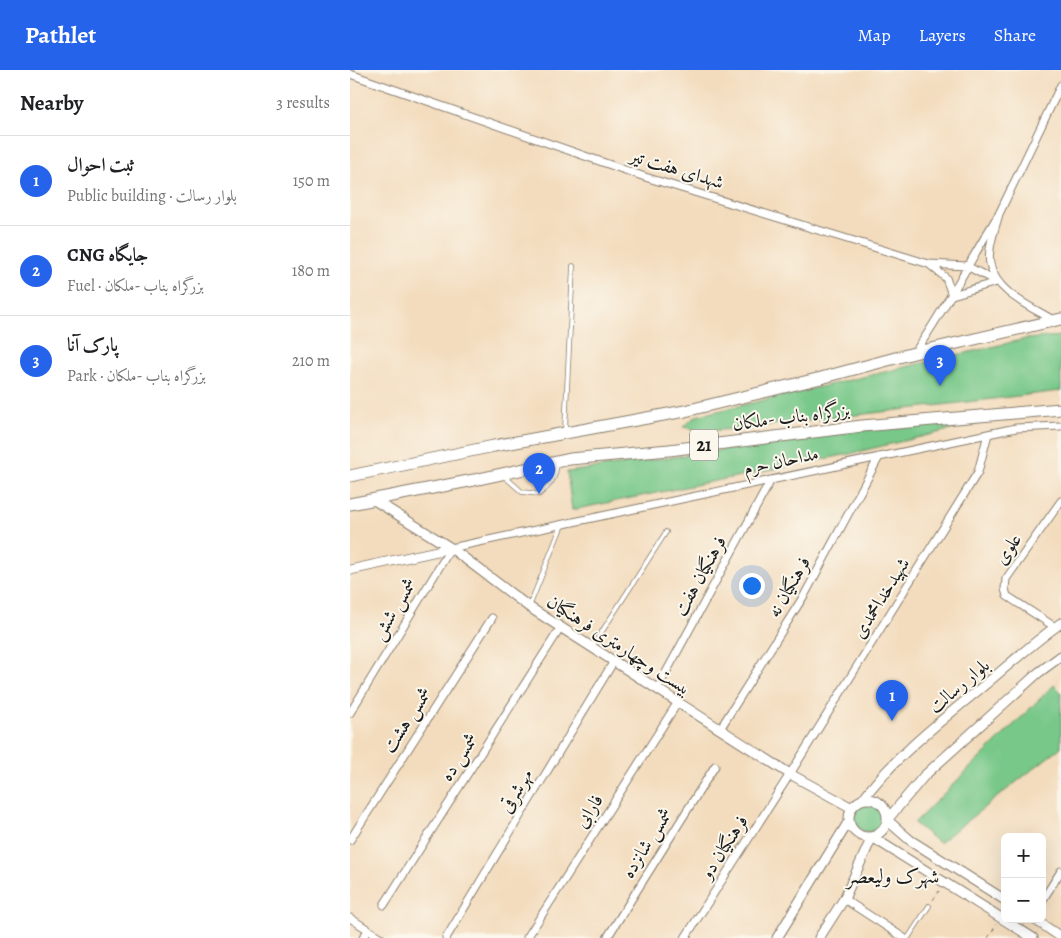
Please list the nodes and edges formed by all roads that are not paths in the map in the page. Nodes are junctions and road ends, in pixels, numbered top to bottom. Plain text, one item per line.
1 (350, 74) edge
2 (1061, 84) edge
3 (999, 214) junction
4 (929, 264) junction
5 (573, 266) dead end
6 (967, 266) junction
7 (996, 282) junction
8 (952, 295) junction
9 (1057, 319) edge
10 (914, 353) junction
11 (1061, 409) edge
12 (1061, 426) edge
13 (565, 432) junction
14 (988, 434) junction
15 (879, 457) junction
16 (557, 462) junction
17 (502, 474) junction
18 (350, 476) edge
19 (771, 480) junction
20 (374, 500) junction
21 (1061, 501) edge
22 (350, 504) edge
23 (562, 523) junction
24 (666, 532) dead end
25 (451, 548) junction
26 (351, 572) edge
27 (529, 607) junction
28 (492, 618) dead end
29 (1058, 625) edge
30 (561, 627) junction
31 (592, 647) junction
32 (1061, 656) edge
33 (614, 661) junction
34 (657, 689) junction
35 (678, 702) junction
36 (350, 713) edge
37 (720, 729) junction
38 (716, 766) dead end
39 (790, 774) junction
40 (862, 800) junction
41 (852, 808) junction
42 (887, 820) junction
43 (849, 821) junction
44 (872, 837) junction
45 (350, 840) edge
46 (1061, 871) edge
47 (1046, 895) edge
48 (1001, 897) edge
49 (844, 899) junction
50 (384, 905) dead end
51 (929, 906) road end
52 (350, 918) edge
53 (1040, 923) edge
54 (368, 930) junction
55 (1061, 936) edge
56 (363, 938) edge
57 (381, 938) edge
58 (446, 938) edge
59 (527, 938) edge
60 (607, 938) edge
61 (685, 938) edge
62 (777, 938) edge
63 (819, 938) edge
64 (904, 938) edge
65 (908, 938) edge
66 (1033, 938) edge

1 - 4 street, شهدای هفت تیر
2 - 3 street
3 - 6 street
3 - 7 street
4 - 6 street, شهدای هفت تیر
4 - 8 street
5 - 13 lane
6 - 7 street, شهدای هفت تیر
6 - 8 street
7 - 8 street
7 - 9 street, شهدای هفت تیر
8 - 10 street
9 - 10 highway, بزرگراه بناب -ملکان / 21
10 - 13 highway, بزرگراه بناب -ملکان / 21
11 - 16 highway, بزرگراه بناب -ملکان / 21
12 - 14 street, مداحان حرم
13 - 18 highway, بزرگراه بناب -ملکان / 21
14 - 15 street, مداحان حرم
14 - 39 street, شهیدخدامحمدی
15 - 19 street, مداحان حرم
15 - 37 street, فرهنگیان نه
16 - 17 highway, بزرگراه بناب -ملکان / 21
16 - 17 lane
17 - 20 highway, بزرگراه بناب -ملکان / 21
19 - 23 street, مداحان حرم
19 - 34 street, فرهنگیان هفت
20 - 22 highway, بزرگراه بناب -ملکان / 21
20 - 25 street, بیست وچهارمتری فرهنگیان
21 - 29 street, علوی
23 - 25 street, مداحان حرم
23 - 27 lane
24 - 31 lane
25 - 26 street
25 - 27 street, بیست وچهارمتری فرهنگیان
25 - 36 street, شمس شش
27 - 30 street, بیست وچهارمتری فرهنگیان
28 - 45 street, شمس هشت
29 - 40 street, بلوار رسالت
30 - 31 street, بیست وچهارمتری فرهنگیان
30 - 50 street, شمس ده
31 - 33 street, بیست وچهارمتری فرهنگیان
32 - 42 street
33 - 34 street, بیست وچهارمتری فرهنگیان
33 - 58 street, مهرشرقی
34 - 35 street, بیست وچهارمتری فرهنگیان
35 - 37 street, بیست وچهارمتری فرهنگیان
35 - 59 street, فارابی
37 - 39 street, بیست وچهارمتری فرهنگیان
38 - 60 street, شمس شانزده
39 - 41 street, بیست وچهارمتری فرهنگیان
39 - 61 street, فرهنگیان دو
40 - 41 street
40 - 42 street
41 - 43 street
42 - 44 street
42 - 48 street
43 - 44 street
43 - 62 street
44 - 49 street
44 - 66 street
46 - 47 street
49 - 63 street
49 - 64 street
51 - 65 lane
52 - 54 street
53 - 55 street
54 - 56 street
54 - 57 street

